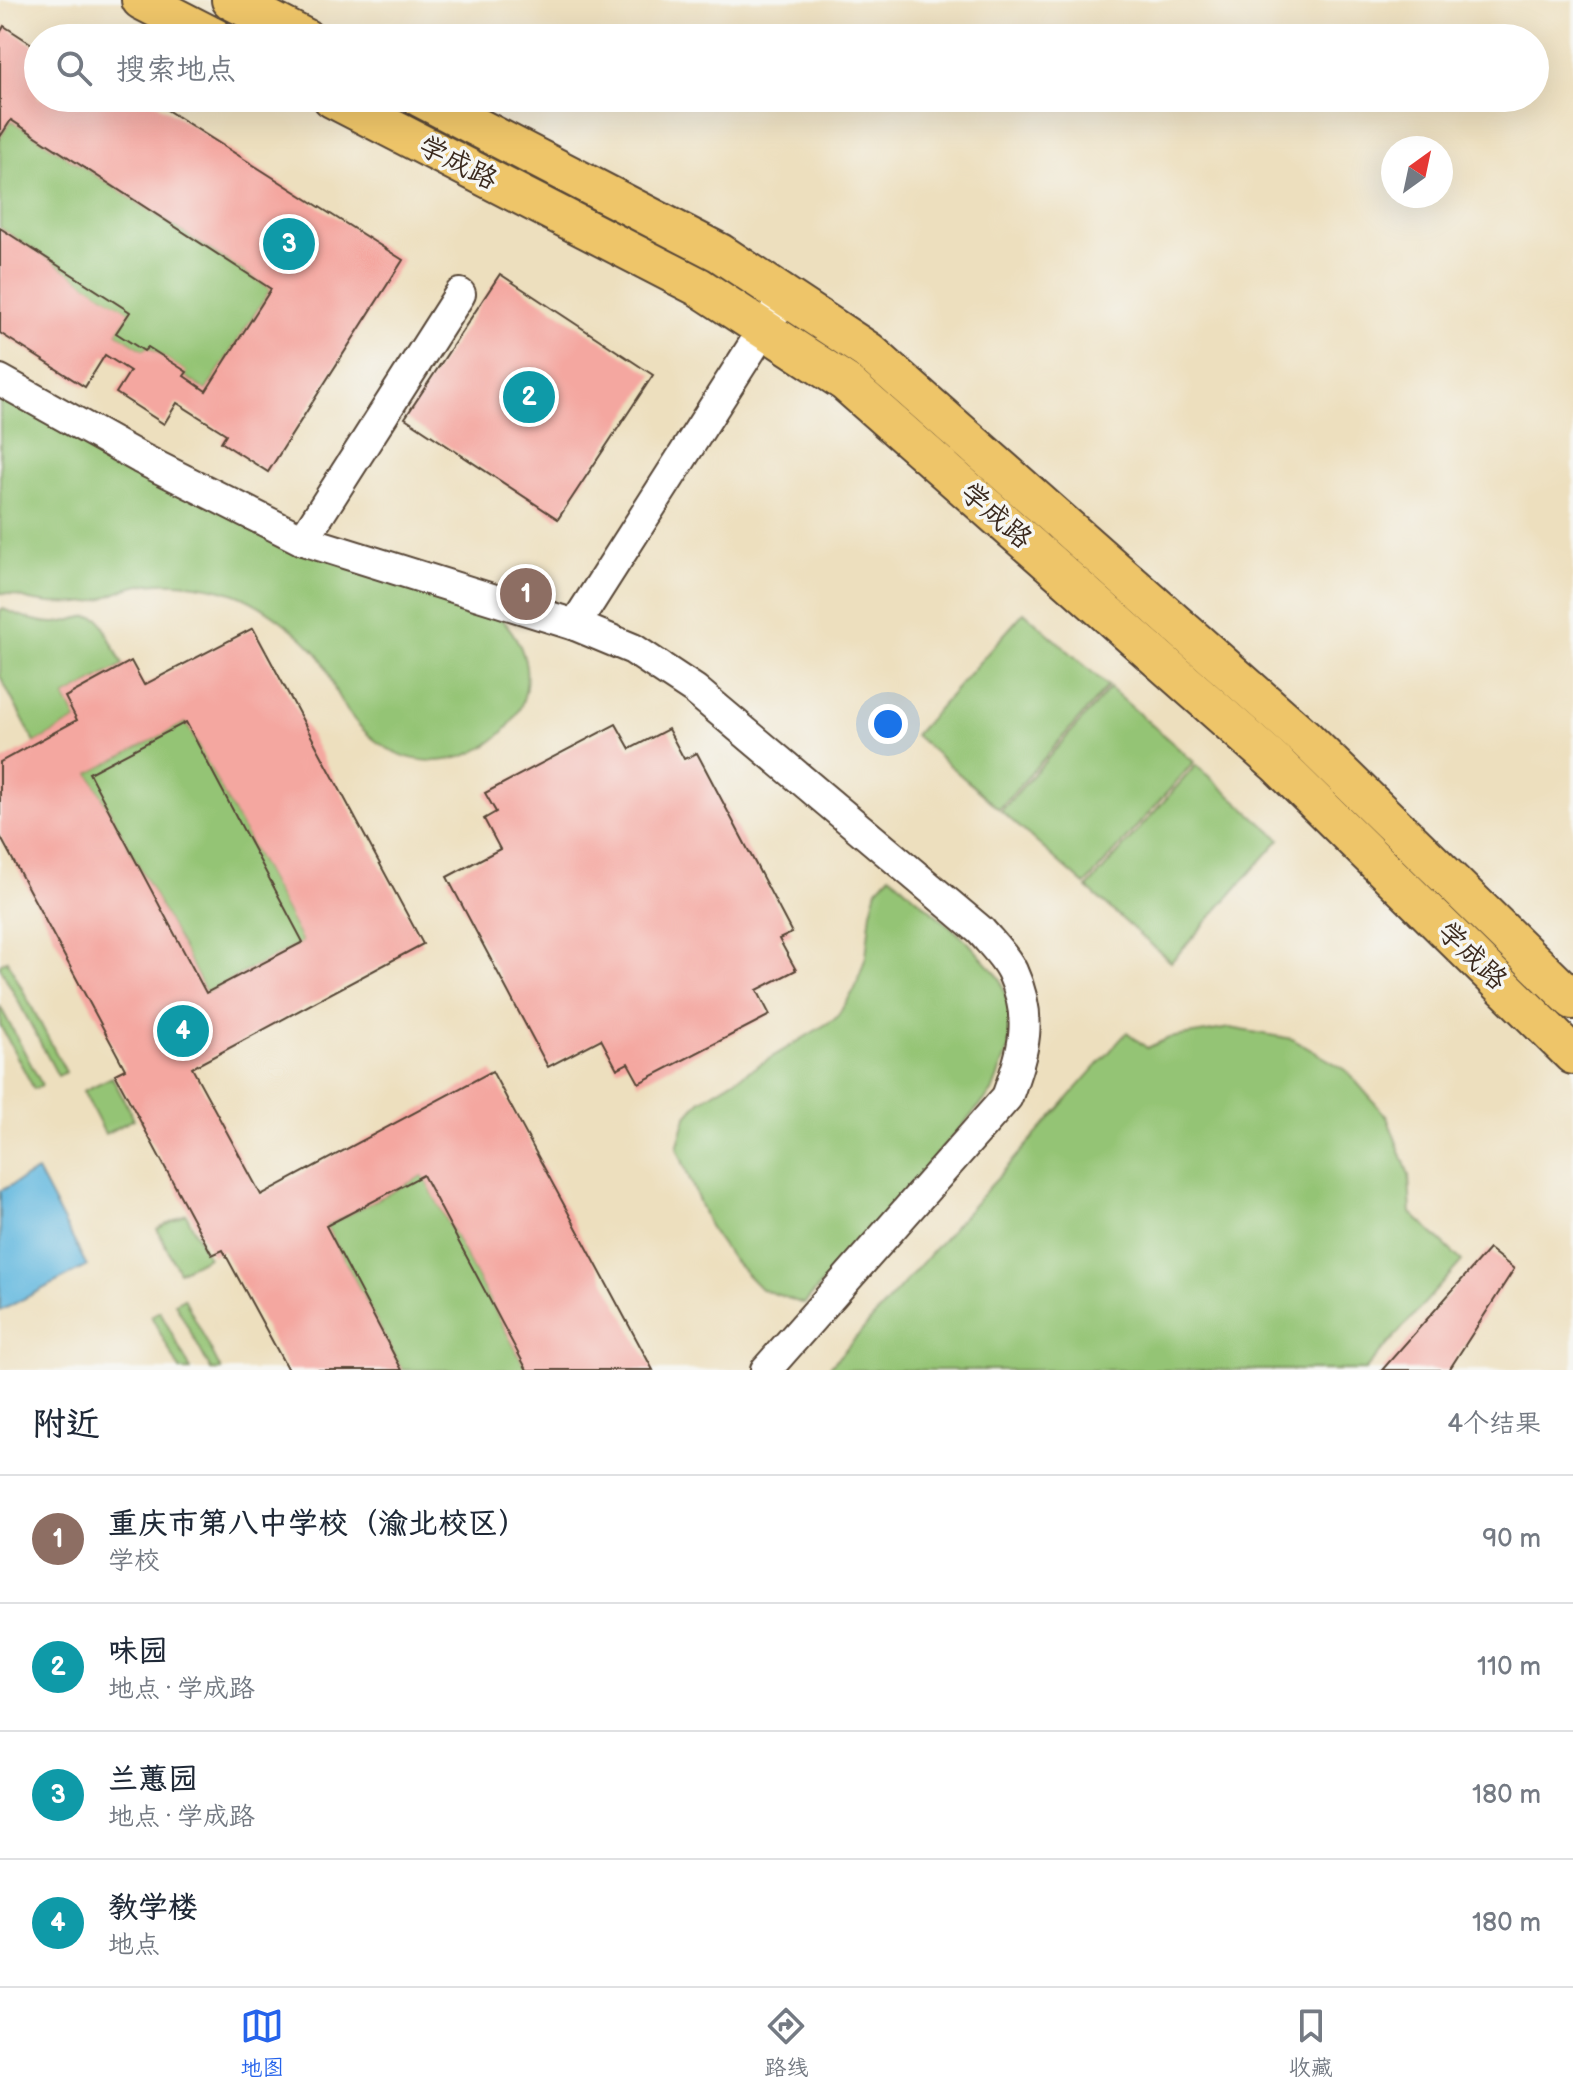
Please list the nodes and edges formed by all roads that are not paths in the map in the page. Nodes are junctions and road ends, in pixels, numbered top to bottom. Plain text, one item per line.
1 (141, 0) edge
2 (231, 0) edge
3 (188, 24) edge
4 (278, 24) edge
5 (359, 112) edge
6 (448, 112) edge
7 (460, 294) dead end
8 (785, 296) junction
9 (764, 329) junction
10 (0, 380) edge
11 (303, 540) junction
12 (575, 625) junction
13 (1573, 1000) edge
14 (1573, 1055) edge
15 (766, 1370) edge

1 - 3 main road
2 - 4 main road
5 - 9 main road, 学成路
6 - 8 main road, 学成路
7 - 11 lane
8 - 9 lane
8 - 13 main road, 学成路
9 - 12 lane
9 - 14 main road, 学成路
10 - 11 lane
11 - 12 lane
12 - 15 lane

